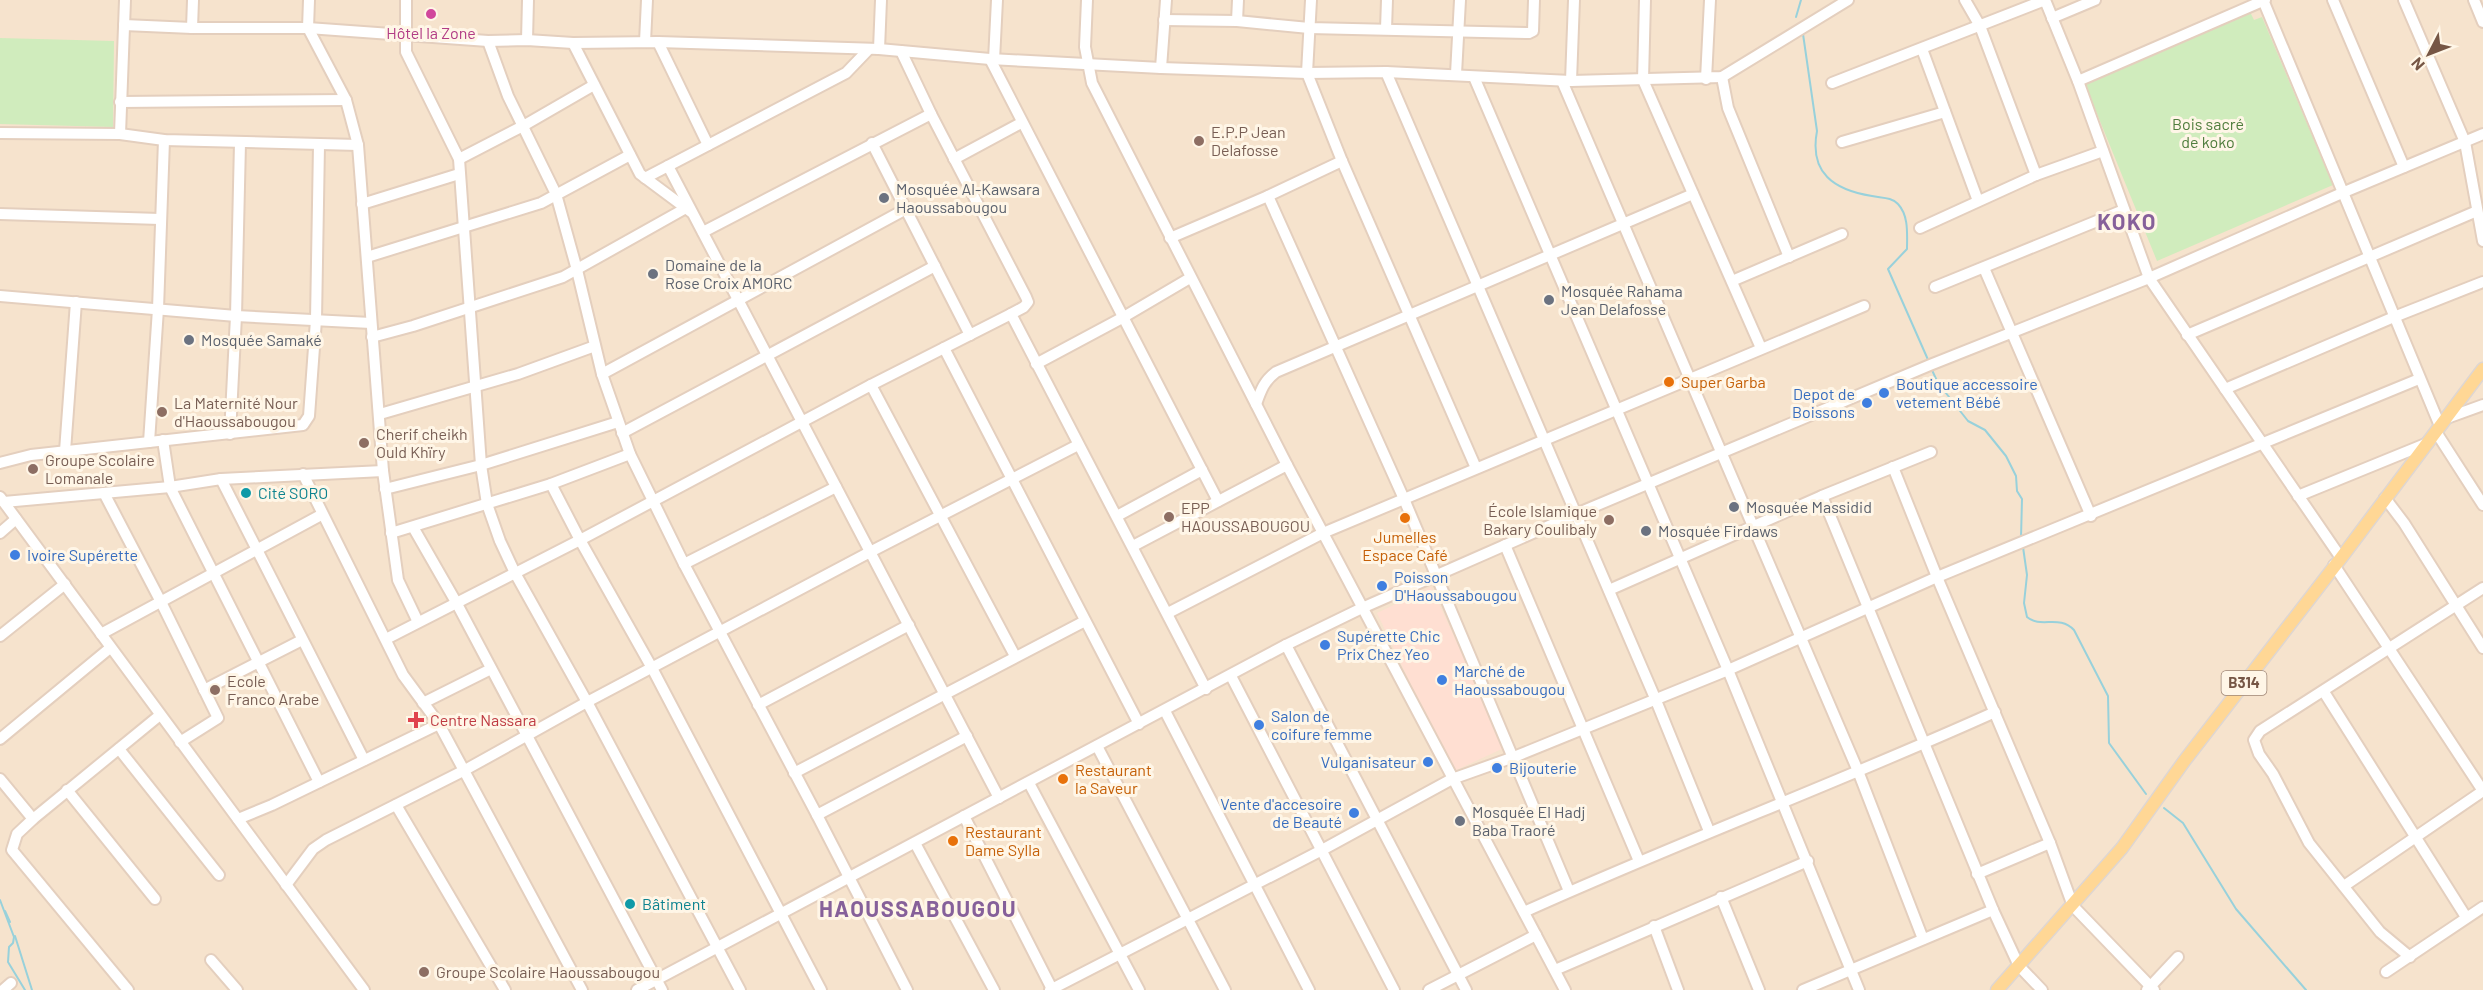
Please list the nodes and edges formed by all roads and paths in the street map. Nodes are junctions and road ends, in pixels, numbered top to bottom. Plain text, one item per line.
1 (125, 0) edge
2 (193, 0) edge
3 (309, 0) edge
4 (406, 0) edge
5 (528, 0) edge
6 (647, 0) edge
7 (881, 0) edge
8 (997, 0) edge
9 (1087, 0) edge
10 (1166, 0) edge
11 (1238, 0) edge
12 (1311, 0) edge
13 (1387, 0) edge
14 (1460, 0) edge
15 (1534, 0) edge
16 (1574, 0) edge
17 (1645, 0) edge
18 (1710, 0) edge
19 (1848, 0) edge
20 (1965, 0) edge
21 (2045, 0) edge
22 (2095, 0) edge
23 (2264, 0) edge
24 (2333, 0) edge
25 (2404, 0) edge
26 (2474, 0) edge
27 (2052, 18) junction
28 (1164, 21) junction
29 (1237, 21) junction
30 (2483, 22) edge
31 (124, 25) junction
32 (1980, 26) junction
33 (192, 28) junction
34 (308, 28) junction
35 (1309, 28) junction
36 (1386, 29) junction
37 (1458, 31) junction
38 (405, 33) junction
39 (527, 40) junction
40 (488, 41) junction
41 (645, 42) junction
42 (658, 42) junction
43 (573, 43) junction
44 (874, 49) junction
45 (1923, 49) junction
46 (901, 51) junction
47 (992, 60) junction
48 (1087, 63) junction
49 (1161, 68) junction
50 (1386, 72) junction
51 (1307, 73) junction
52 (1456, 74) junction
53 (1474, 77) junction
54 (1722, 77) junction
55 (1706, 79) junction
56 (1643, 80) junction
57 (1566, 81) junction
58 (2078, 81) junction
59 (1832, 83) dead end
60 (594, 85) junction
61 (346, 100) junction
62 (120, 102) junction
63 (1945, 111) junction
64 (931, 114) junction
65 (1021, 123) junction
66 (523, 126) junction
67 (0, 133) edge
68 (120, 134) junction
69 (2483, 134) edge
70 (164, 140) junction
71 (1842, 142) dead end
72 (2465, 142) junction
73 (240, 143) junction
74 (872, 143) junction
75 (319, 145) junction
76 (358, 145) junction
77 (708, 145) junction
78 (2103, 151) junction
79 (630, 155) junction
80 (459, 159) junction
81 (954, 159) junction
82 (1342, 161) junction
83 (668, 166) junction
84 (2404, 167) junction
85 (459, 174) junction
86 (2036, 175) junction
87 (645, 178) junction
88 (2342, 193) junction
89 (556, 194) junction
90 (1692, 194) junction
91 (1268, 196) junction
92 (1978, 201) junction
93 (362, 204) junction
94 (906, 209) junction
95 (2124, 210) junction
96 (690, 211) junction
97 (2477, 211) junction
98 (0, 214) edge
99 (160, 219) junction
100 (1624, 225) junction
101 (463, 228) junction
102 (1920, 228) dead end
103 (703, 232) junction
104 (1842, 234) dead end
105 (1170, 238) junction
106 (2483, 241) edge
107 (1550, 256) junction
108 (367, 257) junction
109 (1789, 257) junction
110 (2369, 258) junction
111 (935, 266) junction
112 (1984, 268) junction
113 (577, 270) junction
114 (1190, 278) junction
115 (2149, 278) junction
116 (1732, 281) junction
117 (2483, 282) edge
118 (1478, 286) junction
119 (1935, 287) dead end
120 (0, 296) edge
121 (738, 300) junction
122 (76, 302) junction
123 (470, 306) junction
124 (1864, 306) dead end
125 (158, 309) junction
126 (1011, 314) junction
127 (236, 316) junction
128 (1409, 316) junction
129 (2394, 317) junction
130 (1122, 318) junction
131 (316, 320) junction
132 (371, 323) junction
133 (2011, 334) junction
134 (970, 335) junction
135 (2187, 335) junction
136 (372, 337) junction
137 (595, 346) junction
138 (1335, 346) junction
139 (944, 348) junction
140 (1761, 348) junction
141 (767, 355) junction
142 (1036, 363) junction
143 (2483, 369) edge
144 (602, 374) junction
145 (1690, 378) junction
146 (2419, 378) junction
147 (871, 385) junction
148 (475, 386) junction
149 (2224, 389) junction
150 (1256, 404) junction
151 (2483, 405) edge
152 (1616, 410) junction
153 (380, 414) junction
154 (801, 421) junction
155 (618, 422) junction
156 (2438, 430) junction
157 (230, 434) junction
158 (622, 434) junction
159 (163, 440) junction
160 (1545, 440) junction
161 (149, 441) junction
162 (2261, 442) junction
163 (1078, 445) junction
164 (65, 451) junction
165 (1932, 452) dead end
166 (1722, 453) junction
167 (630, 454) junction
168 (0, 463) edge
169 (481, 465) junction
170 (1287, 465) junction
171 (1893, 466) junction
172 (1476, 468) junction
173 (1202, 470) junction
174 (383, 471) junction
175 (303, 474) junction
176 (221, 479) junction
177 (1012, 479) junction
178 (551, 484) junction
179 (1648, 484) junction
180 (170, 487) junction
181 (836, 488) junction
182 (385, 489) junction
183 (104, 493) junction
184 (1822, 496) junction
185 (2298, 496) junction
186 (2385, 498) junction
187 (2, 499) edge
188 (1404, 499) junction
189 (652, 501) junction
190 (1218, 501) junction
191 (487, 504) junction
192 (2483, 505) edge
193 (1576, 514) junction
194 (321, 515) junction
195 (941, 515) junction
196 (1117, 516) junction
197 (2091, 516) junction
198 (16, 519) junction
199 (1752, 526) junction
200 (413, 527) junction
201 (0, 533) edge
202 (391, 533) junction
203 (1323, 533) junction
204 (580, 540) junction
205 (1505, 545) junction
206 (1133, 546) junction
207 (256, 550) junction
208 (870, 552) junction
209 (1680, 560) junction
210 (2338, 562) junction
211 (684, 564) junction
212 (213, 572) junction
213 (515, 573) junction
214 (1435, 576) junction
215 (1937, 577) junction
216 (65, 584) junction
217 (2483, 588) edge
218 (1609, 590) junction
219 (161, 602) junction
220 (456, 603) junction
221 (2456, 606) junction
222 (1362, 608) junction
223 (1870, 609) junction
224 (1168, 613) junction
225 (1085, 621) junction
226 (418, 622) junction
227 (909, 625) junction
228 (719, 632) junction
229 (100, 634) junction
230 (0, 636) edge
231 (386, 639) junction
232 (1799, 639) junction
233 (302, 640) junction
234 (1286, 645) junction
235 (110, 648) junction
236 (2389, 648) junction
237 (2483, 648) edge
238 (1015, 656) junction
239 (258, 662) junction
240 (652, 668) junction
241 (491, 669) junction
242 (1728, 670) junction
243 (1231, 676) junction
244 (1206, 689) junction
245 (204, 690) junction
246 (2324, 692) junction
247 (945, 693) junction
248 (1655, 698) junction
249 (587, 702) junction
250 (423, 703) junction
251 (758, 705) junction
252 (1165, 711) junction
253 (1995, 712) junction
254 (160, 715) junction
255 (439, 724) junction
256 (1139, 724) junction
257 (1582, 727) junction
258 (526, 735) junction
259 (967, 736) junction
260 (0, 739) edge
261 (180, 742) junction
262 (1925, 744) junction
263 (1097, 746) junction
264 (119, 748) junction
265 (1514, 757) junction
266 (364, 760) junction
267 (465, 770) junction
268 (1858, 771) junction
269 (794, 772) junction
270 (0, 779) edge
271 (1452, 779) junction
272 (319, 782) junction
273 (1029, 783) junction
274 (67, 790) junction
275 (2483, 791) edge
276 (999, 798) junction
277 (1783, 801) junction
278 (396, 805) junction
279 (817, 815) junction
280 (964, 816) junction
281 (33, 819) junction
282 (238, 819) junction
283 (1378, 820) junction
284 (1709, 831) junction
285 (2416, 838) junction
286 (915, 843) junction
287 (2050, 843) junction
288 (1322, 850) junction
289 (1640, 861) junction
290 (1808, 861) junction
291 (219, 874) dead end
292 (1977, 874) junction
293 (848, 876) junction
294 (1254, 884) junction
295 (286, 885) junction
296 (2344, 886) junction
297 (1569, 891) junction
298 (1721, 897) junction
299 (155, 899) dead end
300 (2073, 906) junction
301 (2483, 907) edge
302 (1993, 910) junction
303 (781, 912) junction
304 (1524, 912) junction
305 (2466, 917) junction
306 (1187, 920) junction
307 (1654, 926) junction
308 (1536, 935) junction
309 (1923, 939) junction
310 (718, 948) junction
311 (1120, 954) junction
312 (2178, 957) dead end
313 (2410, 957) junction
314 (211, 960) dead end
315 (2019, 966) junction
316 (1851, 969) junction
317 (1555, 970) junction
318 (2386, 972) dead end
319 (1458, 975) junction
320 (660, 985) edge
321 (1051, 989) edge
322 (2150, 989) edge
323 (128, 990) edge
324 (237, 990) edge
325 (364, 990) edge
326 (505, 990) edge
327 (582, 990) edge
328 (637, 990) edge
329 (740, 990) edge
330 (821, 990) edge
331 (907, 990) edge
332 (993, 990) edge
333 (1139, 990) edge
334 (1225, 990) edge
335 (1309, 990) edge
336 (1394, 990) edge
337 (1429, 990) edge
338 (1466, 990) edge
339 (1565, 990) edge
340 (1678, 990) edge
341 (1759, 990) edge
342 (1803, 990) edge
343 (1859, 990) edge
344 (1997, 990) edge
345 (2042, 990) edge

1 - 31 street
2 - 33 street
3 - 34 street
4 - 38 street
5 - 39 street
6 - 41 street
7 - 44 street
8 - 47 street
9 - 48 street
10 - 28 street
11 - 29 street
12 - 35 street
13 - 36 street
14 - 37 street
15 - 37 street
16 - 57 street
17 - 56 street
18 - 55 street
19 - 54 street
20 - 32 street
21 - 27 street
21 - 32 street
22 - 27 street
23 - 58 street
23 - 88 street
24 - 84 street
25 - 72 street
26 - 30 street
27 - 58 street
28 - 29 street
28 - 49 street
29 - 35 street
31 - 33 street
31 - 62 street
32 - 45 street
32 - 86 street
33 - 34 street
34 - 38 street
34 - 61 street
35 - 36 street
35 - 51 street
36 - 37 street
37 - 52 street
38 - 40 street
38 - 80 street
39 - 40 street
39 - 43 street
40 - 66 street
41 - 42 street
41 - 43 street
42 - 44 street
42 - 77 street
43 - 60 street
44 - 46 street
44 - 77 street
45 - 59 street
45 - 63 street
46 - 47 street
46 - 64 street
47 - 48 street
47 - 65 street
48 - 49 street
48 - 105 street
49 - 51 street
50 - 51 street
50 - 52 street
50 - 118 street
51 - 82 street
52 - 53 street
53 - 57 street
53 - 107 street
54 - 55 street
54 - 109 street
55 - 56 street
56 - 57 street
56 - 90 street
57 - 100 street
58 - 78 street
60 - 66 street
60 - 79 street
61 - 62 street
61 - 76 street
62 - 68 street
63 - 71 street
63 - 92 street
64 - 74 street
64 - 81 street
65 - 81 street
65 - 130 street
66 - 80 street
66 - 89 street
67 - 68 street
68 - 70 street
69 - 72 street
70 - 73 street
70 - 99 street
72 - 84 street
72 - 97 street
73 - 75 street
73 - 127 street
74 - 94 street
74 - 103 street
75 - 76 street
75 - 131 street
76 - 93 street
77 - 83 street
78 - 86 street
78 - 95 street
79 - 87 street
79 - 89 street
80 - 85 street
81 - 126 street
82 - 91 street
82 - 128 street
83 - 87 street
83 - 96 street
84 - 88 street
85 - 93 street
85 - 101 street
86 - 92 street
87 - 96 street
88 - 110 street
88 - 115 street
89 - 101 street
89 - 113 street
90 - 100 street
90 - 116 street
91 - 105 street
91 - 138 street
92 - 102 street
93 - 108 street
94 - 111 street
94 - 121 street
95 - 112 street
95 - 115 street
96 - 103 street
96 - 113 street
97 - 106 street
97 - 110 street
98 - 99 street
99 - 125 street
100 - 107 street
100 - 145 street
101 - 108 street
101 - 123 street
103 - 121 street
104 - 109 street
105 - 114 street
107 - 118 street
107 - 152 street
108 - 132 street
109 - 116 street
110 - 129 street
110 - 135 street
111 - 134 street
111 - 141 street
112 - 119 street
112 - 133 street
113 - 123 street
113 - 137 street
114 - 130 street
114 - 150 street
115 - 133 street
115 - 135 street
116 - 140 street
117 - 129 street
118 - 128 street
118 - 160 street
120 - 122 street
121 - 141 street
121 - 144 street
122 - 125 street
122 - 164 street
123 - 136 street
123 - 148 street
124 - 140 street
125 - 127 street
125 - 161 street
126 - 134 street
126 - 142 street
127 - 131 street
127 - 157 street
128 - 138 street
128 - 172 street
129 - 146 street
129 - 149 street
130 - 142 street
130 - 173 street
131 - 132 street
131 - 157 street
132 - 136 street
133 - 166 street
133 - 197 street
134 - 139 street
135 - 149 street
136 - 153 street
137 - 144 street
137 - 148 street
138 - 150 street
138 - 188 street
139 - 147 street
139 - 177 street
140 - 145 street
141 - 154 street
141 - 158 street
142 - 163 street
143 - 156 main road, B314
144 - 155 street
145 - 152 street
145 - 166 street
146 - 156 street
146 - 162 street
147 - 154 street
147 - 195 street
148 - 153 street
148 - 169 street
149 - 162 street
150 - 170 street
151 - 156 street
152 - 160 street
152 - 179 street
153 - 174 street
154 - 181 street
154 - 189 street
155 - 158 street
155 - 169 street
156 - 185 street
156 - 186 main road, B314
156 - 192 street
157 - 159 street
158 - 167 street
159 - 161 street
159 - 180 street
160 - 172 street
160 - 193 street
161 - 164 street
162 - 185 street
162 - 197 street
163 - 177 street
163 - 196 street
164 - 168 street
165 - 171 street
166 - 179 street
166 - 199 street
167 - 178 street
167 - 189 street
169 - 182 street
169 - 191 street
170 - 190 street
170 - 203 street
171 - 184 street
171 - 215 street
172 - 188 street
173 - 190 street
173 - 196 street
174 - 175 street
174 - 182 street
175 - 176 street
175 - 194 street
176 - 180 street
176 - 207 street
177 - 195 street
177 - 225 street
178 - 191 street
178 - 204 street
179 - 193 street
179 - 209 street
180 - 183 street
180 - 212 street
181 - 208 street
181 - 211 street
182 - 202 street
183 - 187 street
183 - 219 street
184 - 199 street
184 - 223 street
185 - 210 street
186 - 210 main road, B314
186 - 221 street
187 - 198 street
188 - 203 street
188 - 214 street
189 - 204 street
189 - 211 street
190 - 206 street
191 - 200 street
191 - 213 street
193 - 205 street
193 - 218 street
194 - 207 street
194 - 231 street
195 - 208 street
195 - 238 street
196 - 206 street
197 - 215 street
198 - 201 street
198 - 216 street
199 - 209 street
199 - 232 street
200 - 202 street
200 - 220 street
202 - 226 street
203 - 222 street
203 - 224 street
204 - 213 street
204 - 240 street
205 - 214 street
205 - 257 street
206 - 224 street
207 - 212 street
207 - 233 street
208 - 227 street
208 - 228 street
209 - 218 street
209 - 242 street
210 - 236 street
210 - 300 main road, B314
211 - 228 street
212 - 219 street
212 - 239 street
213 - 220 street
213 - 249 street
214 - 222 street
214 - 265 street
215 - 223 street
215 - 253 street
216 - 229 street
216 - 230 street
217 - 221 street
218 - 248 street
219 - 229 street
219 - 245 street
220 - 226 street
220 - 241 street
221 - 236 street
221 - 237 street
222 - 234 street
222 - 271 street
223 - 232 street
223 - 262 street
224 - 244 street
225 - 238 street
225 - 256 street
226 - 231 street
227 - 247 street
227 - 251 street
228 - 240 street
228 - 251 street
229 - 235 street
231 - 250 street
232 - 242 street
232 - 268 street
233 - 239 street
233 - 266 street
234 - 243 street
234 - 283 street
235 - 254 street
235 - 260 street
236 - 246 street
236 - 275 street
238 - 247 street
239 - 245 street
239 - 272 street
240 - 249 street
240 - 303 street
241 - 250 street
241 - 258 street
242 - 248 street
242 - 277 street
243 - 244 street
243 - 288 street
244 - 252 street
245 - 261 street
246 - 285 street
246 - 296 street
247 - 259 street
247 - 269 street
248 - 257 street
248 - 284 street
249 - 258 street
249 - 310 street
250 - 255 street
251 - 269 street
252 - 256 street
252 - 294 street
253 - 262 street
253 - 287 street
254 - 261 street
254 - 264 street
255 - 266 street
255 - 267 street
256 - 263 street
257 - 265 street
257 - 289 street
258 - 267 street
258 - 320 street
259 - 276 street
259 - 279 street
261 - 282 street
262 - 268 street
262 - 292 street
263 - 273 street
263 - 306 street
264 - 274 street
264 - 291 street
265 - 271 street
265 - 297 street
266 - 272 street
267 - 278 street
267 - 327 street
268 - 277 street
268 - 309 street
269 - 279 street
270 - 281 street
271 - 283 street
271 - 304 street
272 - 282 street
273 - 276 street
273 - 311 street
274 - 281 street
274 - 299 street
275 - 285 street
276 - 280 street
277 - 284 street
277 - 290 street
278 - 295 street
278 - 326 street
279 - 293 street
280 - 286 street
280 - 321 street
281 - 323 street
282 - 295 street
283 - 288 street
283 - 319 street
284 - 289 street
285 - 296 street
285 - 305 street
286 - 293 street
286 - 332 street
287 - 292 street
287 - 300 street
288 - 294 street
288 - 336 street
289 - 297 street
290 - 298 street
290 - 316 street
292 - 302 street
293 - 303 street
293 - 331 street
294 - 306 street
294 - 335 street
295 - 325 street
296 - 313 street
297 - 304 street
298 - 307 street
298 - 341 street
300 - 315 main road, B314
300 - 322 street
301 - 305 street
302 - 309 street
302 - 315 street
303 - 310 street
303 - 330 street
304 - 308 street
305 - 313 street
306 - 311 street
306 - 334 street
307 - 317 street
307 - 340 street
308 - 317 street
308 - 319 street
309 - 316 street
310 - 320 street
310 - 329 street
311 - 321 street
311 - 333 street
312 - 322 street
313 - 318 street
314 - 324 street
315 - 344 main road, B314
315 - 345 street
316 - 342 street
316 - 343 street
317 - 339 street
319 - 337 street
319 - 338 street
320 - 328 street

